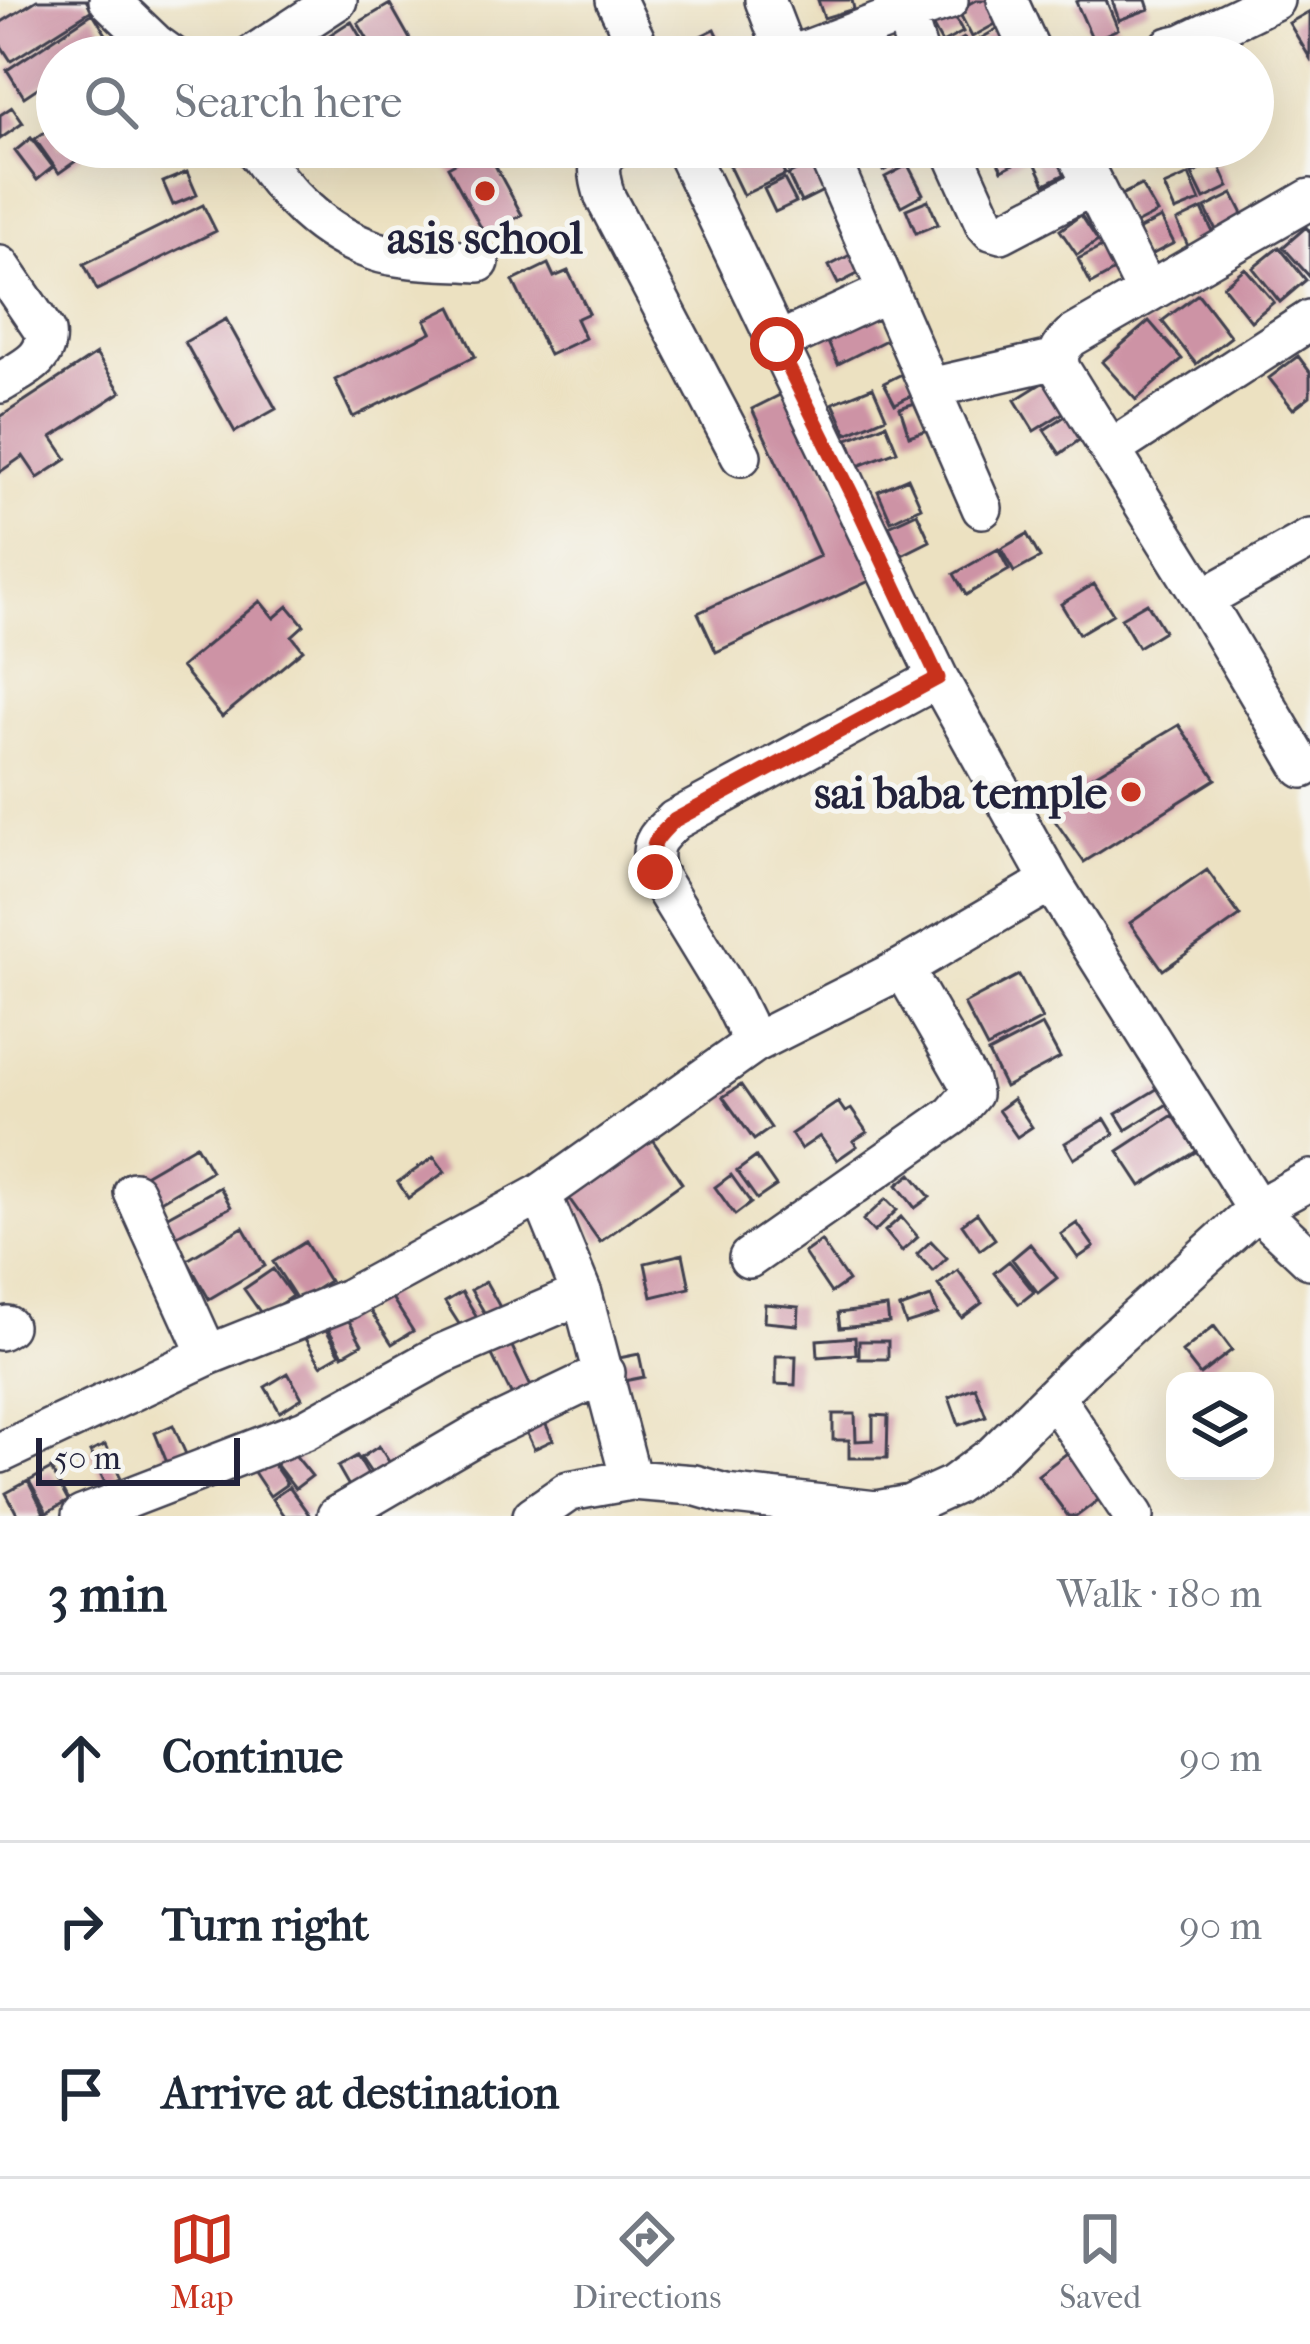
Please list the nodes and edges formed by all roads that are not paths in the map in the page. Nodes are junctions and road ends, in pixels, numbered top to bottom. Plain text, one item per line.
1 (337, 0) edge
2 (616, 0) edge
3 (765, 0) edge
4 (948, 0) edge
5 (1007, 0) edge
6 (1274, 0) edge
7 (123, 8) edge
8 (905, 13) junction
9 (148, 36) edge
10 (282, 36) edge
11 (633, 36) edge
12 (780, 36) edge
13 (844, 36) edge
14 (912, 36) edge
15 (1023, 36) edge
16 (1200, 36) edge
17 (267, 168) edge
18 (600, 168) edge
19 (694, 168) edge
20 (834, 168) edge
21 (960, 168) edge
22 (1083, 168) edge
23 (1091, 186) junction
24 (1310, 199) edge
25 (479, 262) dead end
26 (0, 266) edge
27 (886, 292) junction
28 (1147, 292) junction
29 (1310, 320) edge
30 (777, 344) junction
31 (1057, 359) junction
32 (0, 382) edge
33 (930, 388) junction
34 (1110, 450) junction
35 (742, 456) dead end
36 (982, 508) dead end
37 (1310, 539) edge
38 (1203, 599) junction
39 (938, 678) junction
40 (1303, 768) dead end
41 (1051, 881) junction
42 (903, 968) junction
43 (754, 1043) junction
44 (1310, 1180) edge
45 (134, 1192) dead end
46 (542, 1194) junction
47 (1257, 1209) junction
48 (749, 1258) dead end
49 (1310, 1259) edge
50 (582, 1294) junction
51 (208, 1355) junction
52 (604, 1373) junction
53 (1054, 1397) junction
54 (0, 1453) edge
55 (632, 1480) junction
56 (145, 1505) edge
57 (730, 1505) edge
58 (878, 1514) edge
59 (82, 1516) edge
60 (337, 1516) edge
61 (533, 1516) edge
62 (1134, 1516) edge

1 - 10 street
2 - 11 street
3 - 12 street
4 - 8 street
5 - 15 street
6 - 16 street
7 - 9 street
8 - 13 street
8 - 14 street
17 - 25 street
18 - 35 street
19 - 30 street
20 - 27 street
21 - 23 street
22 - 23 street
23 - 28 street
24 - 28 street
26 - 32 street
27 - 30 street
27 - 33 street
28 - 31 street
29 - 34 street
30 - 39 street
31 - 33 street
31 - 34 street
33 - 36 street
34 - 38 street
37 - 38 street
38 - 40 street
39 - 41 street
39 - 43 street
41 - 42 street
41 - 47 street
42 - 43 street
42 - 48 street
43 - 46 street
44 - 47 street
45 - 51 street
46 - 50 street
46 - 51 street
47 - 49 street
47 - 53 street
50 - 52 street
50 - 56 street
51 - 54 street
52 - 55 street
52 - 60 street
53 - 58 street
53 - 62 street
55 - 57 street
55 - 61 street
56 - 59 street
57 - 58 street

